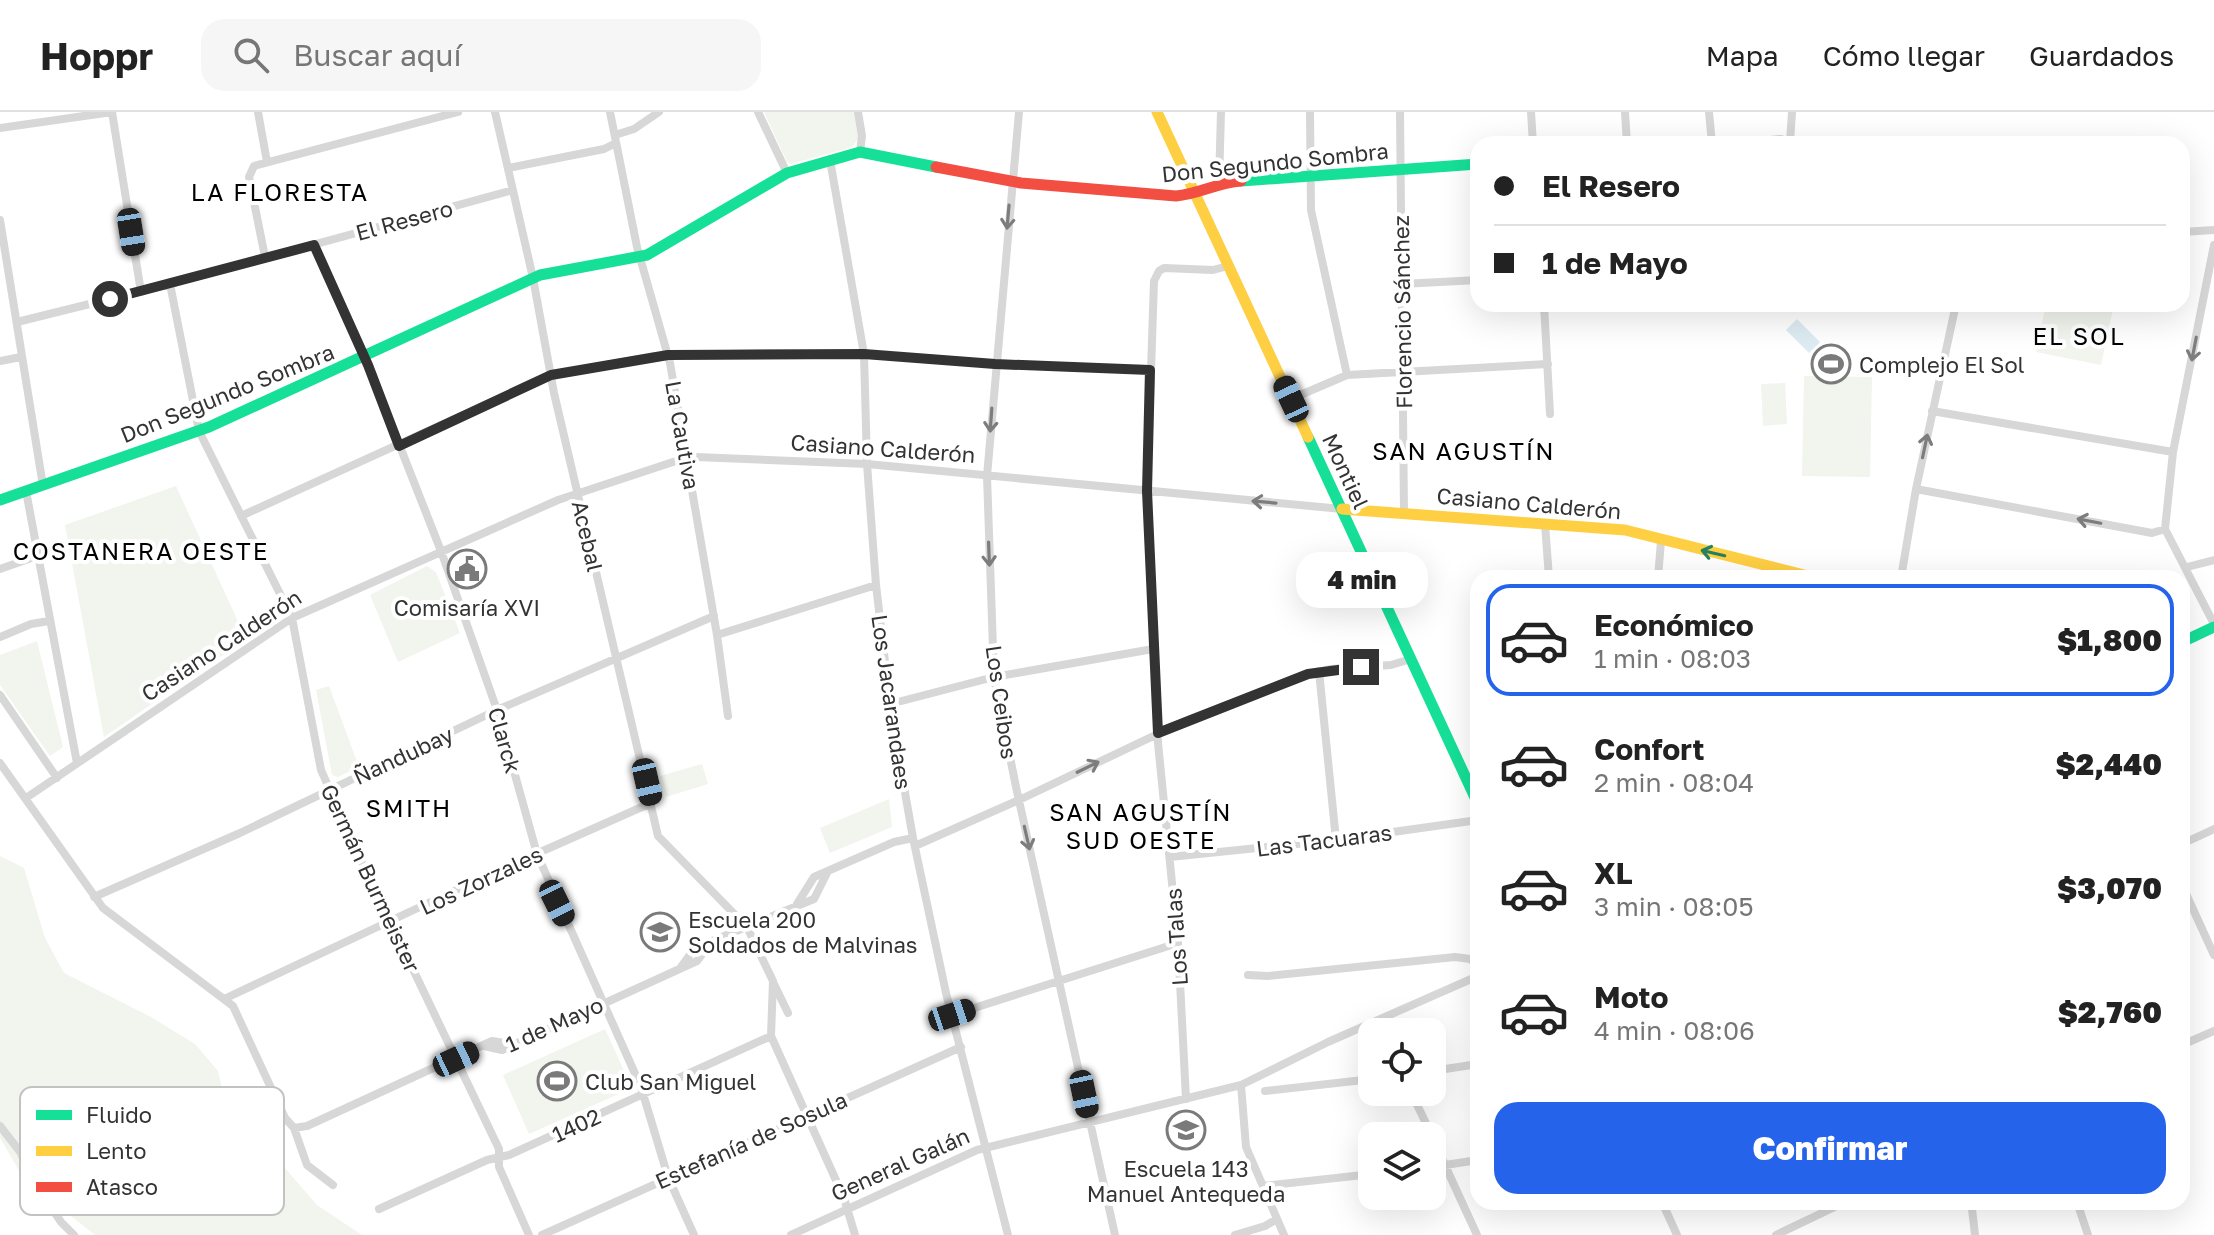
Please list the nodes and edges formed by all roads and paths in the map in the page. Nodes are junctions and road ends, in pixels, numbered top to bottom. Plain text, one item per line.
1 (112, 112) edge
2 (258, 112) edge
3 (458, 112) edge
4 (495, 112) edge
5 (610, 112) edge
6 (659, 112) edge
7 (758, 112) edge
8 (858, 112) edge
9 (1019, 112) edge
10 (1157, 112) edge
11 (1221, 112) edge
12 (1310, 112) edge
13 (1400, 112) edge
14 (1531, 112) edge
15 (1625, 112) edge
16 (1709, 112) edge
17 (1792, 112) edge
18 (0, 128) edge
19 (1532, 136) edge
20 (1626, 136) edge
21 (1711, 136) edge
22 (1788, 136) edge
23 (615, 139) junction
24 (860, 152) junction
25 (830, 160) junction
26 (267, 162) junction
27 (1470, 165) edge
28 (508, 168) junction
29 (1400, 170) junction
30 (787, 173) junction
31 (1310, 175) junction
32 (1011, 181) junction
33 (1219, 183) junction
34 (513, 190) junction
35 (1194, 193) junction
36 (0, 220) edge
37 (2214, 230) edge
38 (2190, 232) edge
39 (1, 235) edge
40 (314, 245) junction
41 (2214, 245) edge
42 (265, 257) junction
43 (640, 257) junction
44 (1228, 266) junction
45 (533, 278) junction
46 (1470, 280) edge
47 (170, 284) junction
48 (1402, 284) junction
49 (141, 292) junction
50 (1545, 312) edge
51 (1954, 312) edge
52 (17, 322) junction
53 (864, 354) junction
54 (668, 355) junction
55 (21, 357) junction
56 (364, 357) junction
57 (0, 361) edge
58 (995, 364) junction
59 (1548, 364) junction
60 (1150, 370) junction
61 (1403, 373) junction
62 (551, 375) junction
63 (1347, 375) junction
64 (1291, 399) junction
65 (1932, 411) junction
66 (1550, 414) dead end
67 (199, 431) junction
68 (399, 446) junction
69 (2173, 452) junction
70 (688, 458) junction
71 (867, 464) junction
72 (987, 476) junction
73 (43, 486) junction
74 (1916, 489) junction
75 (26, 491) junction
76 (1147, 491) junction
77 (578, 493) junction
78 (0, 500) edge
79 (1342, 509) junction
80 (1404, 513) junction
81 (241, 516) junction
82 (1545, 524) junction
83 (2165, 529) junction
84 (1661, 541) junction
85 (441, 551) junction
86 (37, 556) junction
87 (2214, 560) edge
88 (2187, 567) junction
89 (0, 569) edge
90 (1548, 570) edge
91 (1659, 570) edge
92 (1782, 570) edge
93 (1902, 570) edge
94 (2188, 570) edge
95 (2190, 574) edge
96 (876, 585) junction
97 (714, 616) junction
98 (292, 618) junction
99 (49, 621) junction
100 (2214, 626) edge
101 (717, 635) junction
102 (0, 637) edge
103 (2190, 637) edge
104 (1153, 649) junction
105 (617, 658) junction
106 (1411, 659) junction
107 (1319, 671) junction
108 (994, 677) junction
109 (0, 695) edge
110 (890, 704) junction
111 (497, 710) junction
112 (728, 716) dead end
113 (1158, 733) junction
114 (0, 763) edge
115 (77, 763) junction
116 (57, 778) junction
117 (1470, 787) edge
118 (329, 790) junction
119 (26, 798) junction
120 (1019, 800) junction
121 (651, 803) junction
122 (1470, 821) edge
123 (2214, 829) edge
124 (1336, 840) junction
125 (2190, 840) edge
126 (914, 842) junction
127 (537, 854) junction
128 (1170, 857) junction
129 (94, 897) junction
130 (2190, 902) edge
131 (390, 921) junction
132 (747, 927) junction
133 (1178, 943) junction
134 (2214, 955) edge
135 (1470, 959) edge
136 (1248, 975) dead end
137 (1470, 980) edge
138 (773, 981) junction
139 (1060, 981) junction
140 (224, 999) junction
141 (604, 1002) junction
142 (788, 1013) dead end
143 (952, 1015) junction
144 (2214, 1031) edge
145 (771, 1036) junction
146 (2190, 1042) edge
147 (961, 1047) junction
148 (456, 1059) junction
149 (1470, 1065) edge
150 (1446, 1069) edge
151 (1358, 1081) edge
152 (1241, 1085) junction
153 (271, 1087) edge
154 (1265, 1091) dead end
155 (643, 1094) junction
156 (1186, 1099) junction
157 (807, 1115) junction
158 (284, 1116) edge
159 (1090, 1122) junction
160 (0, 1126) edge
161 (294, 1128) junction
162 (986, 1147) junction
163 (20, 1152) edge
164 (499, 1158) junction
165 (1470, 1161) edge
166 (1446, 1165) edge
167 (1446, 1167) edge
168 (1358, 1176) edge
169 (668, 1177) junction
170 (333, 1185) dead end
171 (1263, 1186) junction
172 (379, 1209) dead end
173 (848, 1209) junction
174 (1666, 1210) edge
175 (1828, 1210) edge
176 (1972, 1210) edge
177 (2080, 1210) edge
178 (56, 1215) edge
179 (1277, 1219) junction
180 (74, 1235) edge
181 (529, 1235) edge
182 (542, 1235) edge
183 (694, 1235) edge
184 (791, 1235) edge
185 (855, 1235) edge
186 (1008, 1235) edge
187 (1115, 1235) edge
188 (1235, 1235) edge
189 (1284, 1235) edge
190 (1477, 1235) edge
191 (1677, 1235) edge
192 (1776, 1235) edge
193 (1975, 1235) edge
194 (2088, 1235) edge

1 - 18 street
1 - 49 street
2 - 26 street
3 - 26 street
4 - 28 street, Acebal
5 - 23 street, La Cautiva
6 - 23 street
7 - 30 street
8 - 24 street
9 - 32 street, Los Ceibos
10 - 35 street, Montiel
11 - 33 street
12 - 31 street
13 - 29 street, Florencio Sánchez
14 - 19 street
15 - 20 street
16 - 21 street
17 - 22 street
23 - 28 street
23 - 43 street, La Cautiva
24 - 25 street, Don Segundo Sombra
24 - 32 street, Don Segundo Sombra
25 - 30 street, Don Segundo Sombra
25 - 53 street, Los Jacarandaes
26 - 42 street
27 - 29 street, Don Segundo Sombra
28 - 34 street, Acebal
29 - 31 street, Don Segundo Sombra
29 - 48 street, Florencio Sánchez
30 - 43 street, Don Segundo Sombra
31 - 33 street, Don Segundo Sombra
31 - 63 street
32 - 35 street, Don Segundo Sombra
32 -> 58 street, Los Ceibos
33 - 35 street, Don Segundo Sombra
34 - 40 street, El Resero
34 - 45 street, Acebal
35 - 44 street, Montiel
36 - 39 street
37 - 38 street
39 - 52 street
40 - 42 street, El Resero
40 - 56 street, Clarck
41 -> 69 street
42 - 47 street, El Resero
43 - 45 street, Don Segundo Sombra
43 - 54 street, La Cautiva
44 - 60 street, Los Talas
44 - 64 street, Montiel
45 - 56 street, Don Segundo Sombra
45 - 62 street, Acebal
46 - 48 street
47 - 49 street, El Resero
47 - 67 street, Germán Burmeister
48 - 61 street, Florencio Sánchez
49 - 52 street, El Resero
50 - 59 street
51 - 65 street
52 - 55 street
53 - 54 street
53 - 58 street
53 - 71 street, Los Jacarandaes
54 - 62 street
54 - 70 street, La Cautiva
55 - 57 street
55 - 73 street
56 - 67 street, Don Segundo Sombra
56 - 68 street, Clarck
58 - 60 street
58 -> 72 street, Los Ceibos
59 - 61 street
59 - 66 street
60 - 76 street, Los Talas
61 - 63 street
61 - 80 street, Florencio Sánchez
62 - 68 street
62 - 77 street, Acebal
63 - 64 street
64 - 79 street, Montiel
65 - 69 street
74 -> 65 street
67 - 73 street, Don Segundo Sombra
67 - 81 street, Germán Burmeister
68 - 81 street
68 - 85 street, Clarck
69 - 83 street
70 - 71 street, Casiano Calderón
70 - 77 street, Casiano Calderón
70 - 97 street, La Cautiva
71 - 72 street, Casiano Calderón
71 - 96 street, Los Jacarandaes
72 - 76 street, Casiano Calderón
72 -> 108 street, Los Ceibos
73 - 75 street, Don Segundo Sombra
83 -> 74 street
74 - 93 street
75 - 78 street, Don Segundo Sombra
75 - 86 street
79 -> 76 street, Casiano Calderón
76 - 104 street, Los Talas
77 - 85 street, Casiano Calderón
77 - 105 street, Acebal
79 - 80 street, Casiano Calderón
79 - 106 street, Montiel
80 - 82 street, Casiano Calderón
81 - 98 street, Germán Burmeister
82 - 84 street, Casiano Calderón
82 - 90 street
83 - 88 street
84 - 91 street
92 -> 84 street, Casiano Calderón
85 - 98 street, Casiano Calderón
85 - 111 street, Clarck
86 - 89 street
86 - 99 street
87 - 88 street
88 - 94 street
95 - 100 street
96 - 101 street
96 - 110 street, Los Jacarandaes
97 - 101 street, La Cautiva
97 - 105 street, Ñandubay
98 - 115 street, Casiano Calderón
98 - 118 street, Germán Burmeister
99 - 102 street
99 - 115 street
100 - 103 street
101 - 112 street, La Cautiva
104 - 108 street
104 - 113 street, Los Talas
105 - 111 street, Ñandubay
105 - 121 street, Acebal
106 - 107 street
106 - 117 street, Montiel
107 - 113 street
107 - 124 street
108 - 110 street
108 - 120 street, Los Ceibos
109 - 116 street
110 - 126 street, Los Jacarandaes
111 - 118 street, Ñandubay
111 - 127 street, Clarck
120 -> 113 street
113 - 128 street, Los Talas
114 - 119 street
115 - 116 street, Casiano Calderón
116 - 119 street, Casiano Calderón
118 - 129 street, Ñandubay
118 - 131 street, Germán Burmeister
119 - 129 street
120 - 126 street
120 -> 139 street, Los Ceibos
121 - 127 street, Los Zorzales
121 - 132 street, Acebal
122 - 124 street, Las Tacuaras
123 - 125 street
124 - 128 street, Las Tacuaras
126 - 132 street, 1 de Mayo
126 - 143 street, Los Jacarandaes
127 - 131 street, Los Zorzales
127 - 141 street, Clarck
128 - 133 street, Los Talas
129 - 140 street
130 - 134 street
131 - 140 street, Los Zorzales
131 - 148 street, Germán Burmeister
132 - 138 street, Acebal
132 - 141 street, 1 de Mayo
133 - 139 street
133 - 156 street, Los Talas
135 - 136 street
137 - 152 street, General Galán
138 - 142 street, Acebal
138 - 145 street
139 - 143 street
139 - 159 street, Los Ceibos
140 - 153 street
141 - 148 street, 1 de Mayo
141 - 155 street, Clarck
143 - 147 street, Los Jacarandaes
144 - 146 street
145 - 155 street, 1402
145 - 157 street
147 - 157 street, Estefanía de Sosula
147 - 162 street, Los Jacarandaes
148 - 161 street, 1 de Mayo
148 - 164 street, Germán Burmeister
149 - 150 street
151 - 154 street
152 - 156 street, General Galán
152 - 171 street
155 - 164 street, 1402
155 - 169 street, Clarck
156 - 159 street, General Galán
157 - 169 street, Estefanía de Sosula
157 - 173 street
158 - 161 street
159 - 162 street, General Galán
159 - 187 street, Los Ceibos
160 - 163 street
161 - 170 street
162 - 173 street, General Galán
162 - 186 street, Los Jacarandaes
164 - 172 street, 1402
164 - 181 street, Germán Burmeister
165 - 166 street
167 - 190 street
168 - 171 street
169 - 182 street, Estefanía de Sosula
169 - 183 street, Clarck
171 - 179 street
173 - 184 street, General Galán
173 - 185 street
174 - 191 street
175 - 192 street
176 - 193 street
177 - 194 street
178 - 180 street
179 - 188 street
179 - 189 street

